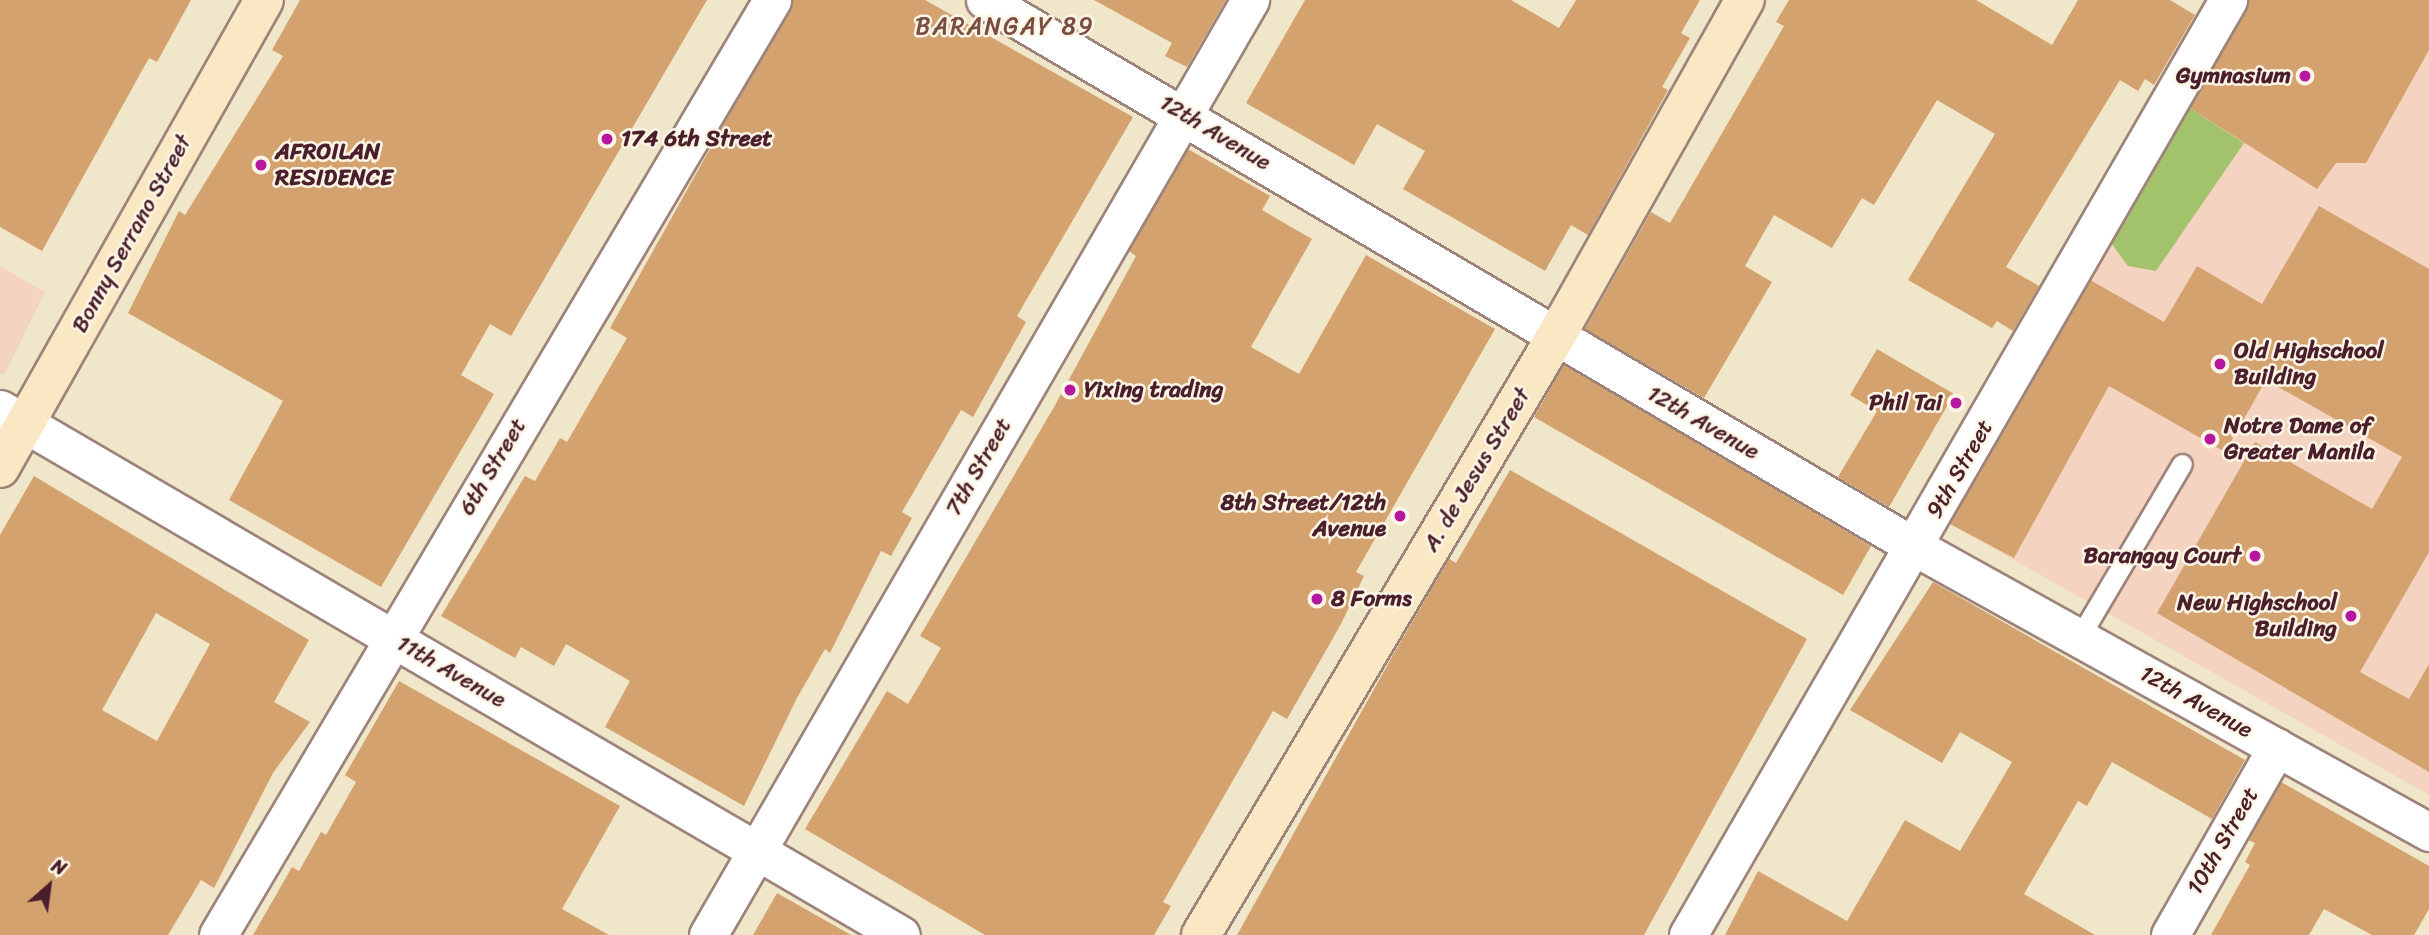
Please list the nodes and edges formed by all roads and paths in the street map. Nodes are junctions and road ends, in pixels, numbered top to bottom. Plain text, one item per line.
1 (264, 0) edge
2 (772, 0) edge
3 (985, 0) edge
4 (1250, 0) edge
5 (1745, 0) edge
6 (2228, 0) edge
7 (1184, 114) junction
8 (1556, 338) junction
9 (13, 416) edge
10 (2182, 464) dead end
11 (0, 468) edge
12 (1915, 547) junction
13 (391, 638) junction
14 (2079, 638) junction
15 (2277, 747) junction
16 (2429, 832) edge
17 (758, 849) junction
18 (218, 935) edge
19 (708, 935) edge
20 (901, 935) edge
21 (1201, 935) edge
22 (1688, 935) edge
23 (2170, 935) edge

1 - 9 main road, Bonny Serrano Street
2 - 13 street, 6th Street
3 - 7 street, 12th Avenue
4 - 7 street, 7th Street
5 - 8 main road, A. de Jesus Street
6 - 12 street, 9th Street
7 - 8 street, 12th Avenue
7 - 17 street, 7th Street
8 - 12 street, 12th Avenue
8 - 21 main road, A. de Jesus Street
9 - 11 main road, Bonny Serrano Street
9 - 13 street, 11th Avenue
10 - 14 lane
12 - 14 street, 12th Avenue
12 - 22 street, 9th Street
13 - 17 street, 11th Avenue
13 - 18 street, 6th Street
14 - 15 street, 12th Avenue
15 - 16 street, 12th Avenue
15 - 23 street, 10th Street
17 - 19 street, 7th Street
17 - 20 street, 11th Avenue

